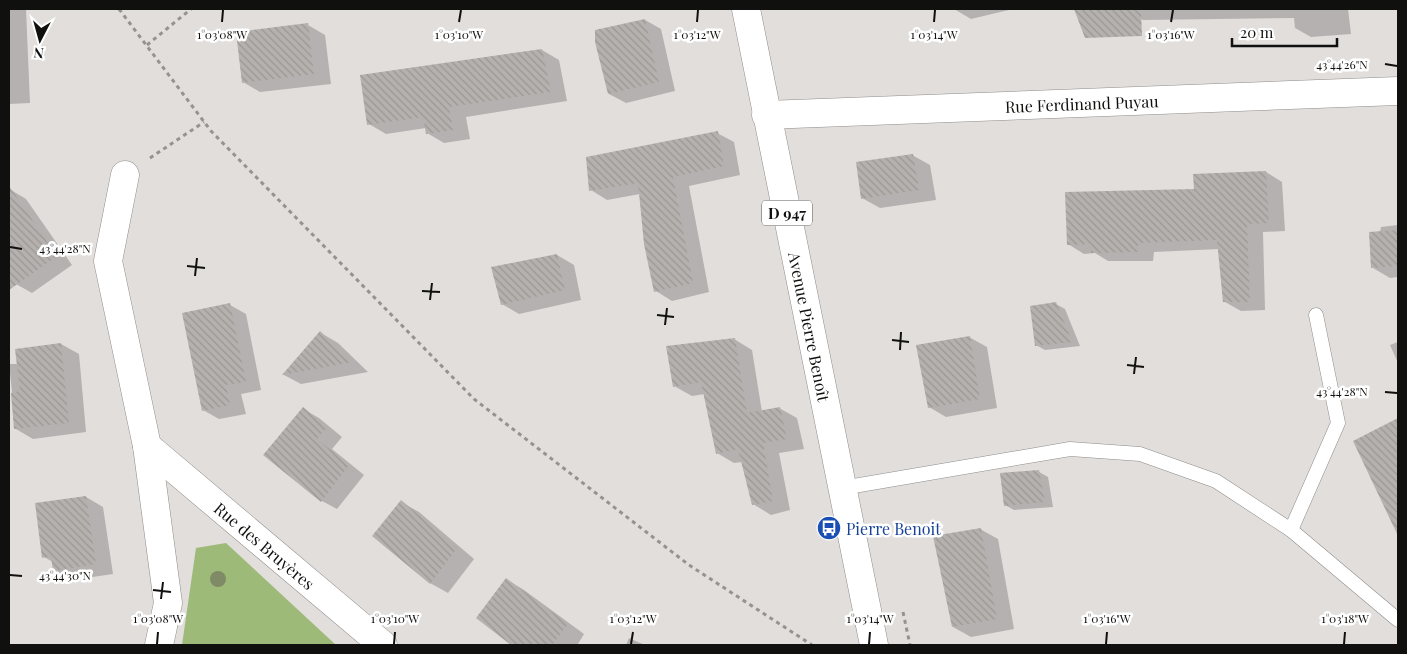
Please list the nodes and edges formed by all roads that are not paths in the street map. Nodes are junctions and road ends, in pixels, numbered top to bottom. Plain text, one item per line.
1 (746, 9) edge
2 (1398, 91) edge
3 (766, 115) junction
4 (125, 175) road end
5 (1316, 315) dead end
6 (146, 446) junction
7 (842, 488) junction
8 (1291, 530) junction
9 (1398, 620) edge
10 (159, 645) edge
11 (383, 645) edge
12 (874, 645) edge

1 - 3 street, Avenue Pierre Benoît / D 947
2 - 3 street, Rue Ferdinand Puyau
3 - 7 street, Avenue Pierre Benoît / D 947
4 - 6 street
5 - 8 lane
6 - 10 street
6 - 11 street, Rue des Bruyères
7 - 8 lane
7 - 12 street, Avenue Pierre Benoît / D 947
8 - 9 lane

